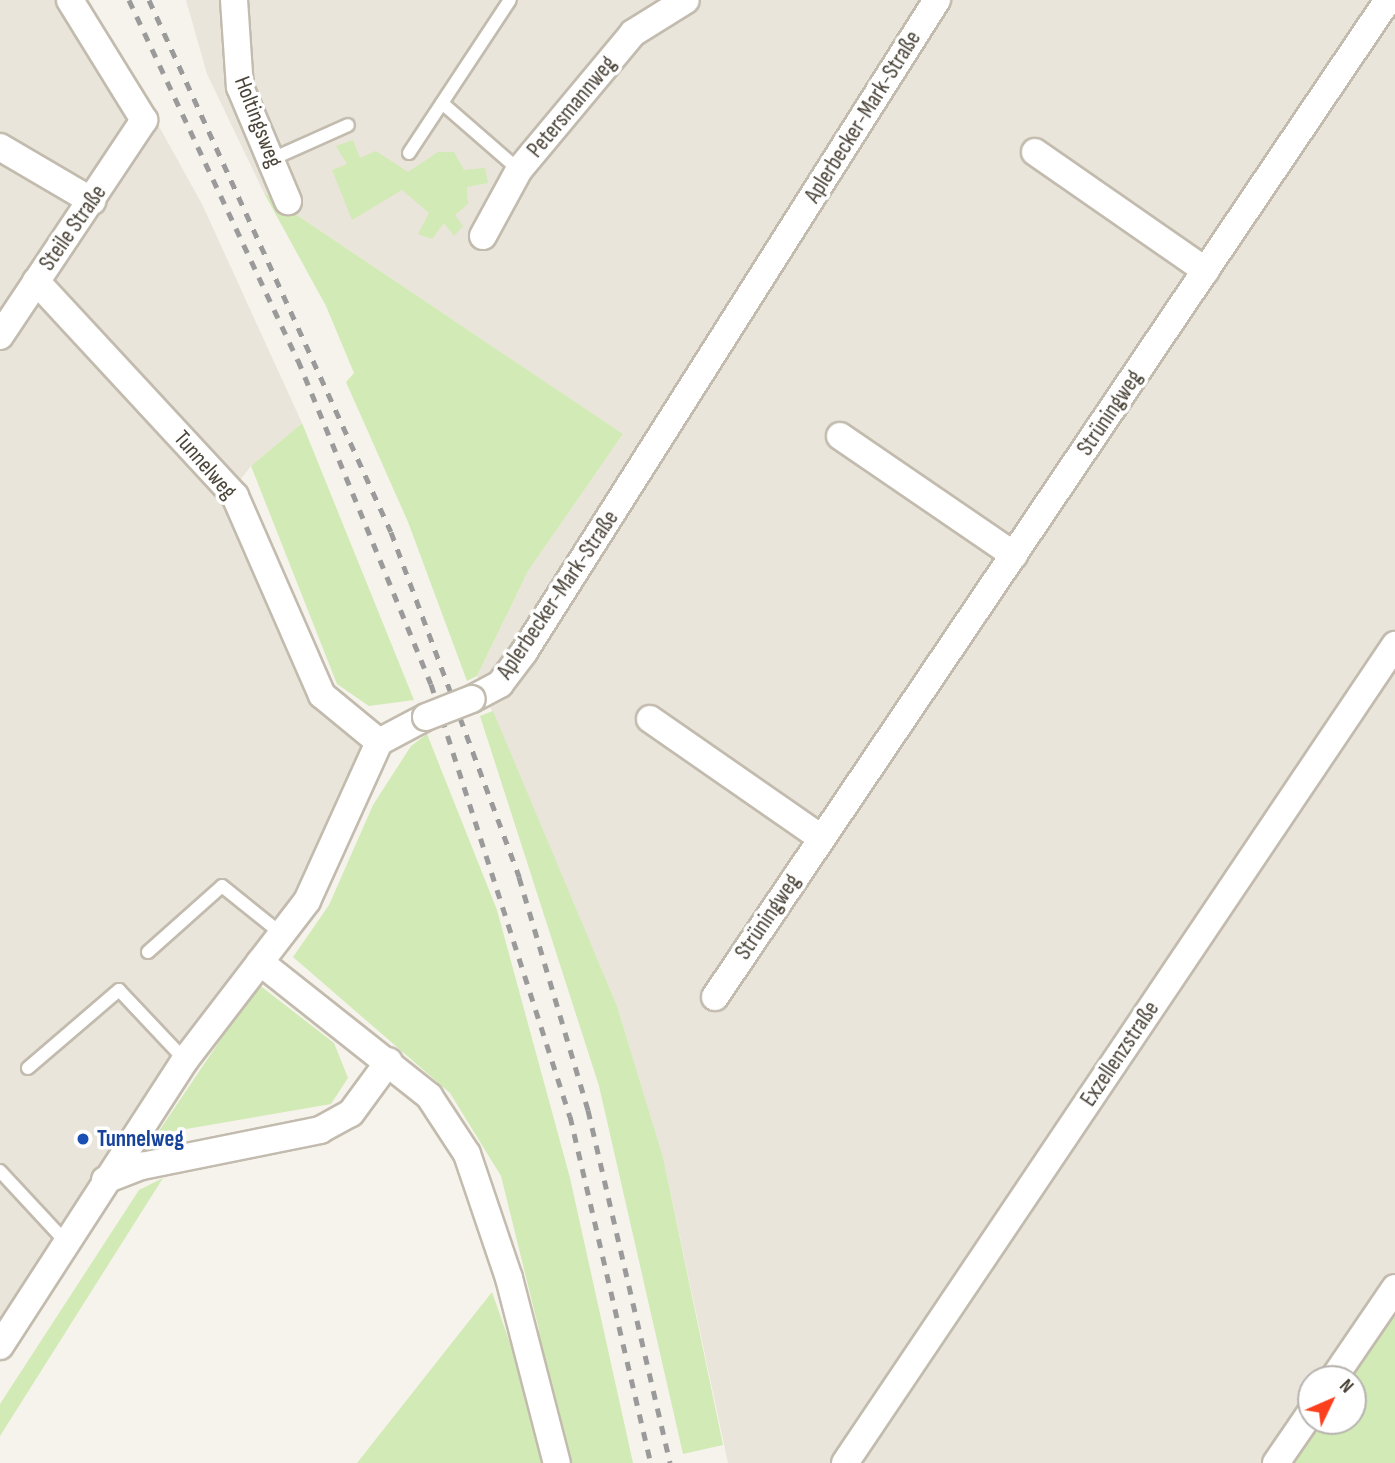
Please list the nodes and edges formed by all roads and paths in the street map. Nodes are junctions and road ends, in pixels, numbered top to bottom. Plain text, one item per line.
1 (70, 0) edge
2 (234, 0) edge
3 (510, 0) edge
4 (685, 0) edge
5 (937, 0) edge
6 (1388, 0) edge
7 (442, 103) junction
8 (348, 125) dead end
9 (0, 147) edge
10 (1035, 152) dead end
11 (409, 153) dead end
12 (272, 159) junction
13 (519, 170) junction
14 (92, 201) junction
15 (288, 201) dead end
16 (483, 236) dead end
17 (1206, 271) junction
18 (36, 281) junction
19 (0, 336) edge
20 (840, 436) dead end
21 (1014, 555) junction
22 (1395, 645) edge
23 (650, 719) dead end
24 (379, 742) junction
25 (821, 838) junction
26 (284, 937) junction
27 (148, 952) dead end
28 (260, 962) junction
29 (715, 997) dead end
30 (185, 1060) junction
31 (389, 1061) junction
32 (28, 1068) dead end
33 (0, 1171) edge
34 (105, 1180) junction
35 (66, 1242) junction
36 (1395, 1287) edge
37 (0, 1346) edge
38 (1342, 1365) edge
39 (1297, 1432) edge
40 (556, 1463) edge
41 (845, 1463) edge
42 (1276, 1463) edge

1 - 14 street, Steile Straße
2 - 12 street, Holtingsweg
3 - 7 lane
4 - 13 street, Petersmannweg
5 - 24 street, Aplerbecker-Mark-Straße, bridge
6 - 17 street, Strüningweg
7 - 11 lane
7 - 13 lane
8 - 12 lane
9 - 14 street
10 - 17 street
12 - 15 street, Holtingsweg
13 - 16 street, Petersmannweg
14 - 18 street, Steile Straße
17 - 21 street, Strüningweg
18 - 19 street, Steile Straße
18 - 24 street, Tunnelweg
20 - 21 street
21 - 25 street, Strüningweg
22 - 41 street, Exzellenzstraße
23 - 25 street
24 - 26 street
25 - 29 street, Strüningweg
26 - 27 lane
26 - 28 street
28 - 30 street
28 - 31 street
30 - 32 lane
30 - 34 street
31 - 34 street
31 - 40 street
33 - 35 lane
34 - 35 street
35 - 37 street
36 - 38 street
39 - 42 street

